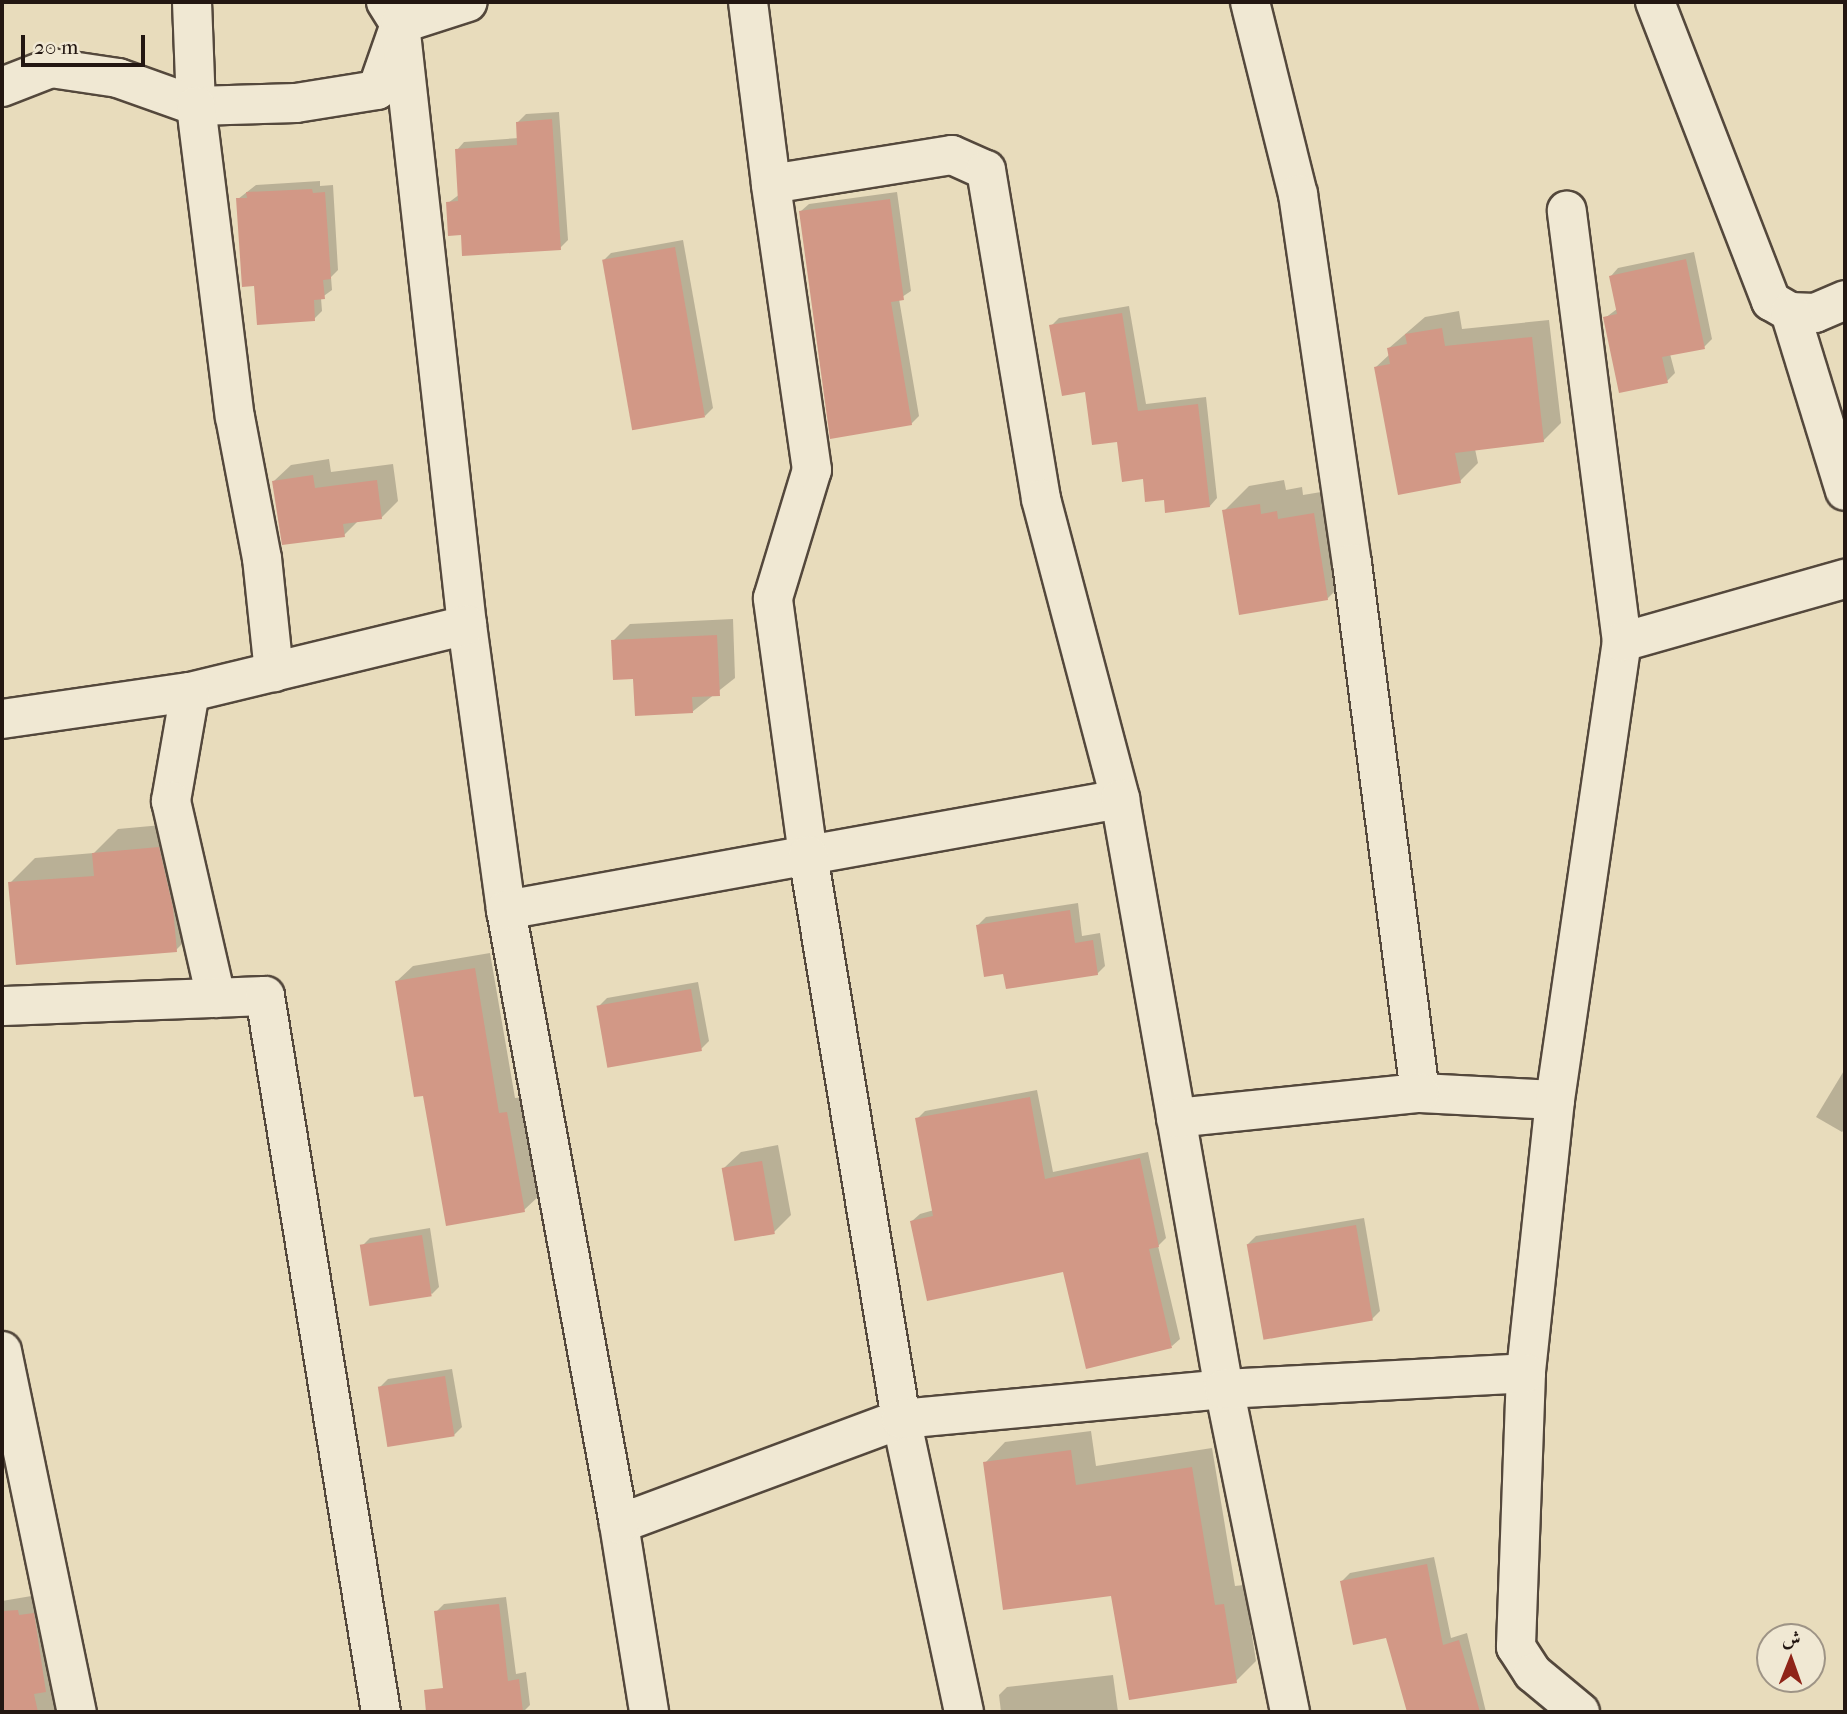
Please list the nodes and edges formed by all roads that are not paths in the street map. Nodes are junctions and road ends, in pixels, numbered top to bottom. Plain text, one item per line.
1 (192, 2) edge
2 (468, 2) edge
3 (748, 2) edge
4 (1250, 2) edge
5 (1655, 2) edge
6 (393, 13) edge
7 (2, 87) edge
8 (195, 106) junction
9 (771, 184) junction
10 (1567, 210) dead end
11 (1845, 300) edge
12 (1790, 312) junction
13 (1845, 491) edge
14 (1845, 579) edge
15 (467, 625) junction
16 (1622, 642) junction
17 (274, 672) junction
18 (190, 692) junction
19 (2, 719) edge
20 (1120, 799) junction
21 (808, 855) junction
22 (506, 910) junction
23 (216, 998) junction
24 (2, 1006) edge
25 (1420, 1093) junction
26 (1555, 1100) junction
27 (1176, 1118) junction
28 (2, 1351) edge
29 (1526, 1373) junction
30 (1224, 1389) junction
31 (901, 1419) junction
32 (620, 1524) junction
33 (77, 1712) edge
34 (381, 1712) edge
35 (649, 1712) edge
36 (964, 1712) edge
37 (1290, 1712) edge
38 (1580, 1712) edge

1 - 8 street
2 - 6 street
3 - 9 street
4 - 25 street
5 - 12 street
6 - 8 street
6 - 15 street
7 - 8 street
8 - 17 street
9 - 20 street
9 - 21 street
10 - 16 street
11 - 12 street
12 - 13 street
14 - 16 street
15 - 17 street
15 - 22 street
16 - 26 street
17 - 18 street
18 - 19 street
18 - 23 street
20 - 21 street
20 - 27 street
21 - 22 street
21 - 31 street
22 - 32 street
23 - 24 street
23 - 34 street
25 - 26 street
25 - 27 street
26 - 29 street
27 - 30 street
28 - 33 street
29 - 30 street
29 - 38 street
30 - 31 street
30 - 37 street
31 - 32 street
31 - 36 street
32 - 35 street

